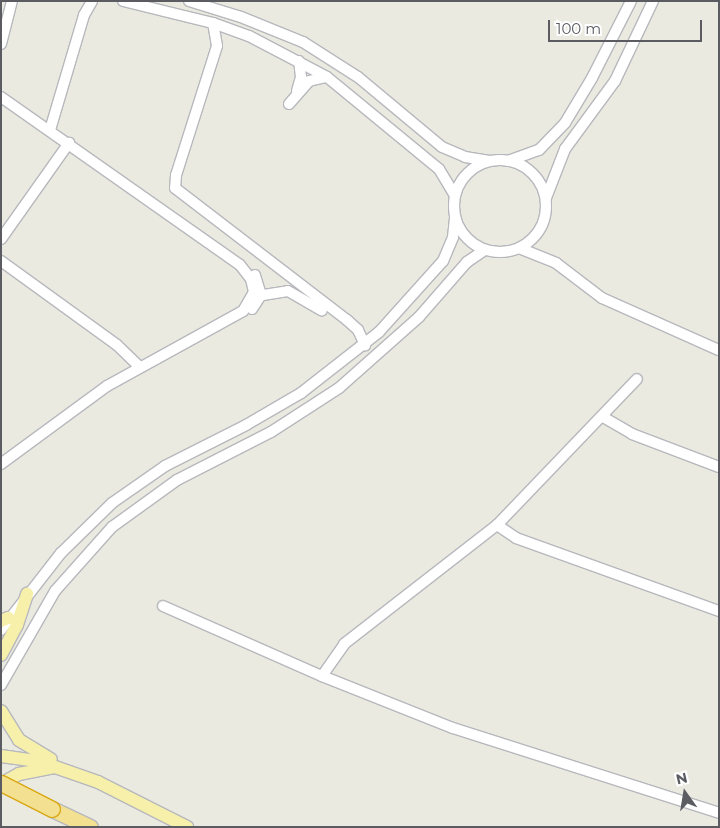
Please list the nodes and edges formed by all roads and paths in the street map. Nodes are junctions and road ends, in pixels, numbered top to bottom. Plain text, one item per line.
1 (12, 1) edge
2 (92, 1) edge
3 (123, 1) edge
4 (189, 1) edge
5 (630, 1) edge
6 (653, 1) edge
7 (85, 6) edge
8 (213, 23) junction
9 (2, 42) edge
10 (299, 61) junction
11 (327, 77) junction
12 (297, 92) junction
13 (1, 97) edge
14 (289, 104) dead end
15 (50, 130) junction
16 (69, 143) junction
17 (490, 161) junction
18 (507, 161) junction
19 (455, 196) junction
20 (545, 199) junction
21 (455, 219) junction
22 (1, 240) edge
23 (519, 248) junction
24 (485, 250) junction
25 (1, 261) edge
26 (257, 296) junction
27 (322, 311) dead end
28 (367, 344) junction
29 (719, 350) edge
30 (379, 355) junction
31 (139, 366) junction
32 (637, 378) dead end
33 (604, 417) junction
34 (1, 464) edge
35 (719, 467) edge
36 (497, 525) junction
37 (26, 594) junction
38 (163, 606) dead end
39 (719, 612) edge
40 (5, 619) edge
41 (1, 630) edge
42 (1, 655) edge
43 (322, 676) junction
44 (1, 685) edge
45 (1, 712) edge
46 (1, 756) edge
47 (54, 767) junction
48 (68, 772) junction
49 (1, 783) edge
50 (719, 813) edge
51 (90, 827) edge
52 (186, 827) edge

1 - 9 street
2 - 7 street
3 - 8 street
4 - 17 street
5 - 18 street
6 - 20 street
7 - 15 street
8 - 10 street
8 - 28 street
10 - 11 street
10 - 12 street
11 - 12 street
11 - 19 street
12 - 14 street
13 - 15 street
15 - 16 street
16 - 22 street
16 - 26 street
17 - 18 street
17 - 19 street
18 - 20 street
19 - 21 street
20 - 23 street
21 - 24 street
21 - 28 street
23 - 24 street
23 - 29 street
24 - 30 street
25 - 31 street
26 - 27 street
26 - 31 street
28 - 30 street
28 - 37 street
30 - 44 street
31 - 34 street
32 - 33 street
33 - 35 street
33 - 36 street
36 - 39 street
36 - 43 street
37 - 40 street
37 - 42 main road
38 - 43 street
40 - 41 street
43 - 50 street
45 - 48 main road
46 - 47 main road
47 - 48 main road
47 - 49 main road
48 - 52 main road
49 - 51 highway, bridge

